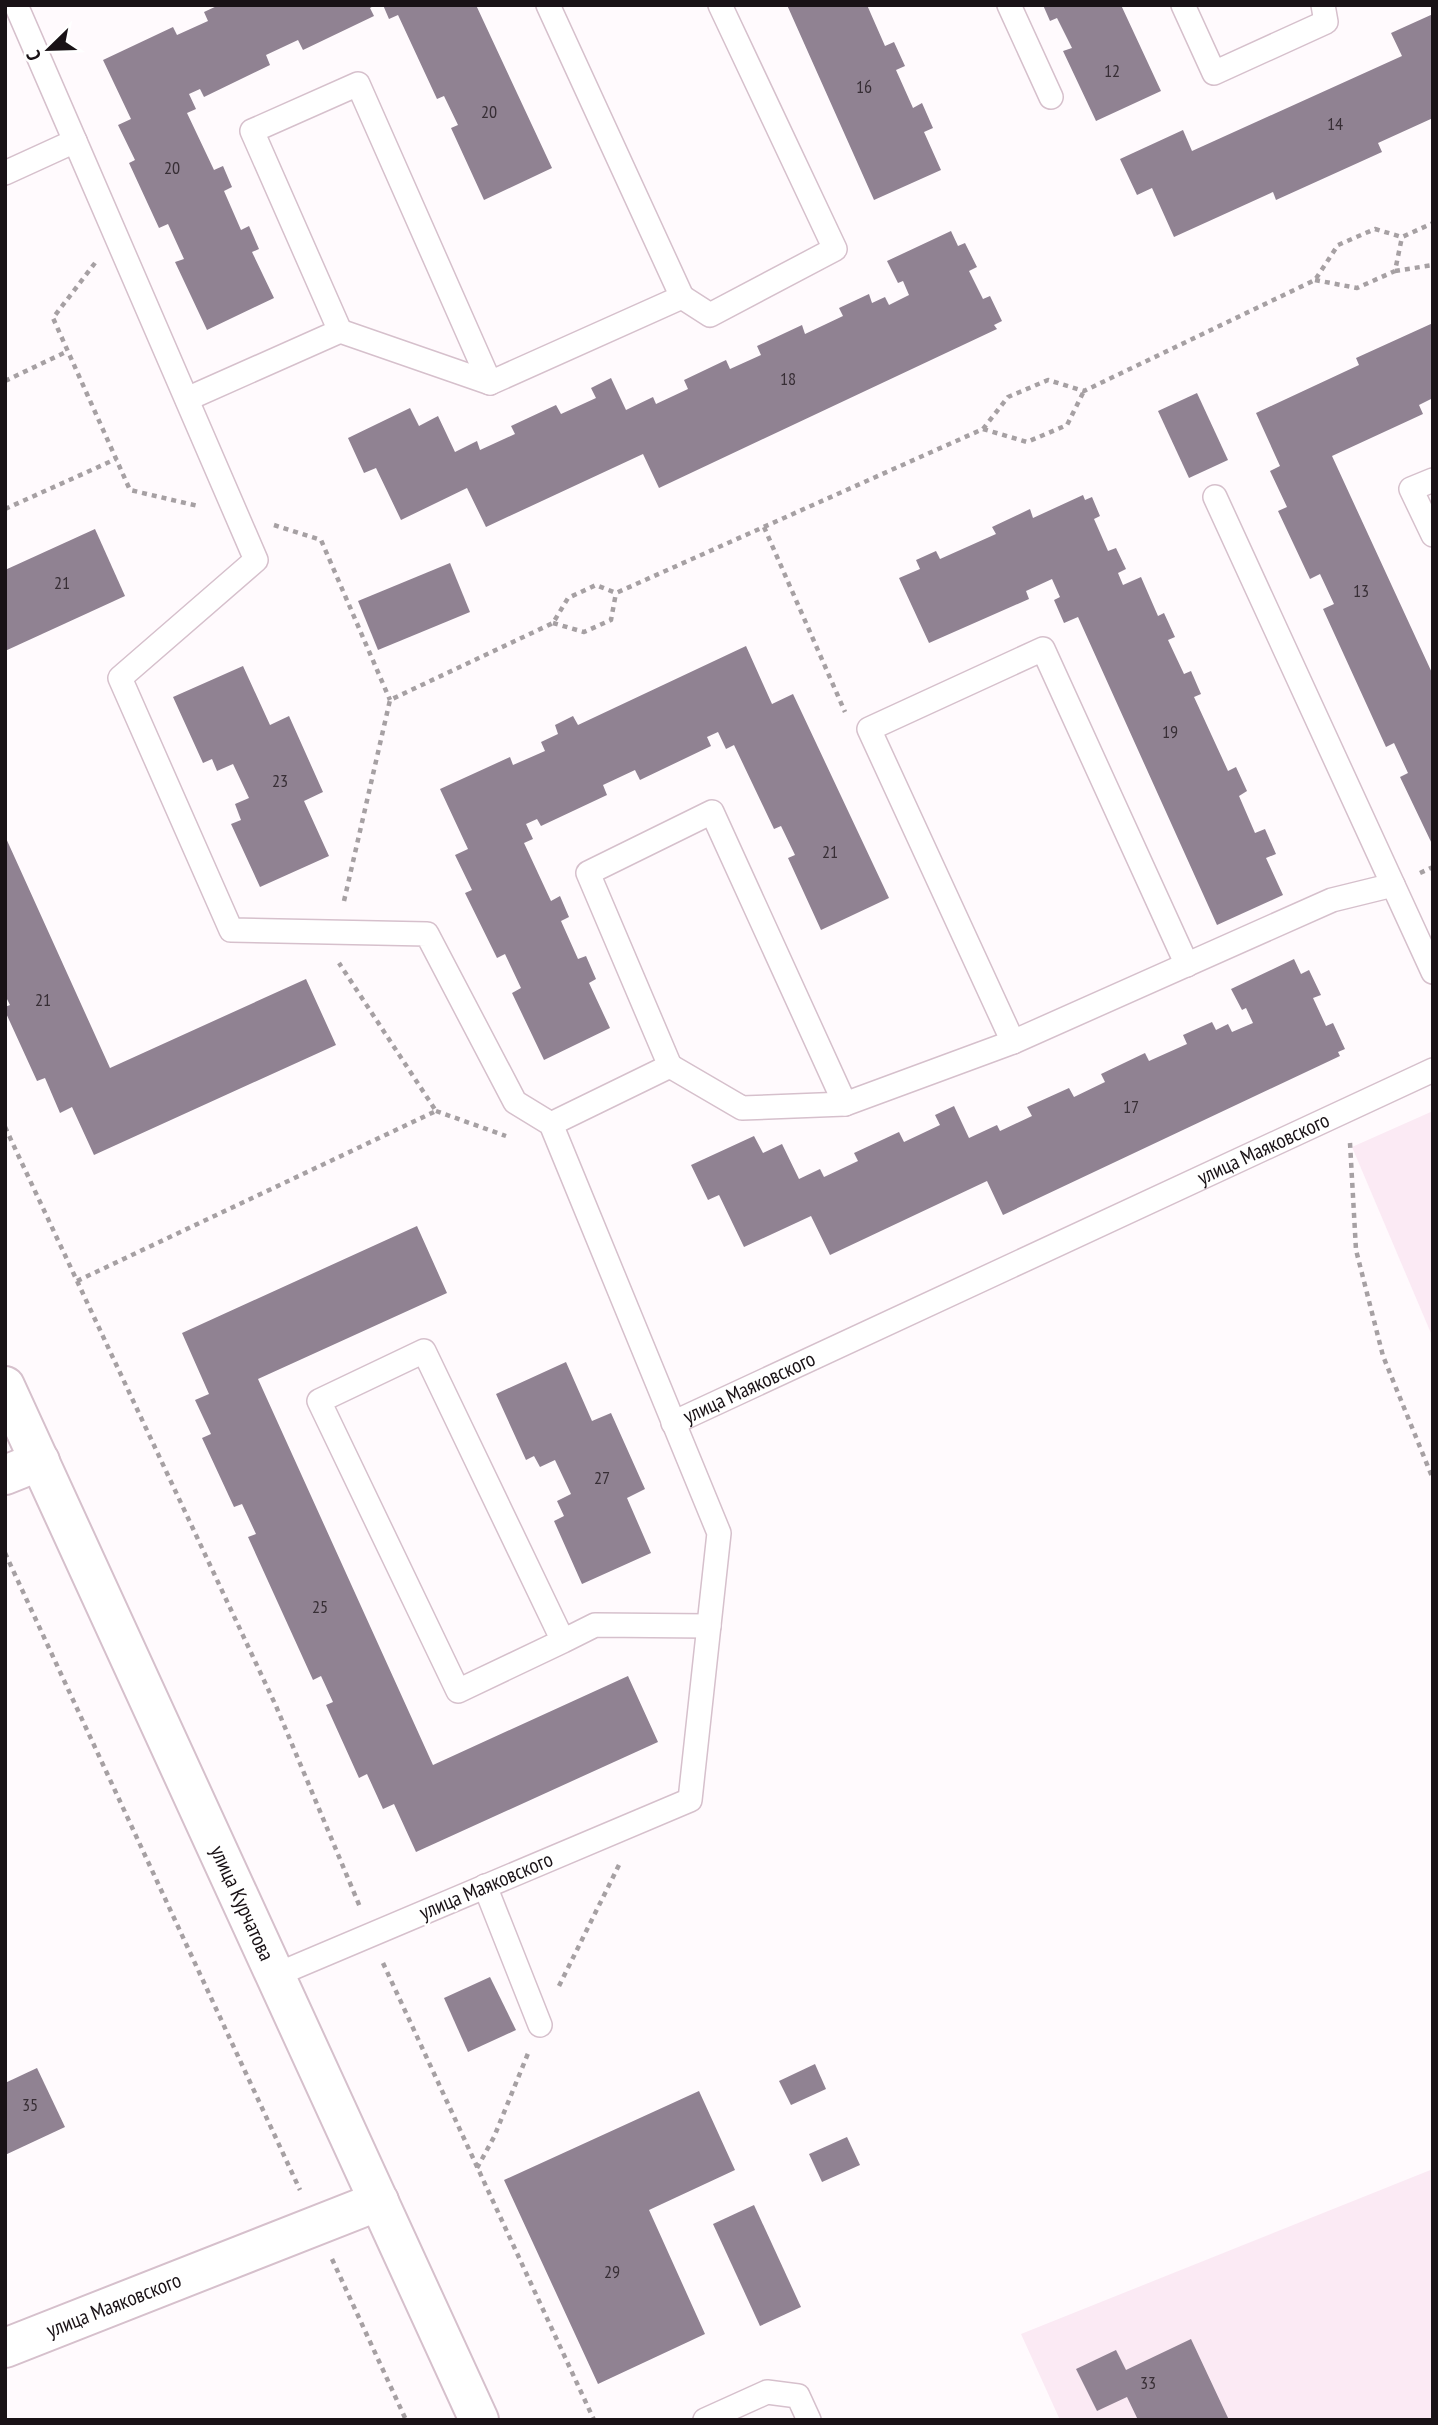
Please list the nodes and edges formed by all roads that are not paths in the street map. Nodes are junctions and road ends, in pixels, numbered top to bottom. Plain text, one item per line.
1 (16, 5) edge
2 (548, 5) edge
3 (720, 5) edge
4 (1009, 5) edge
5 (1184, 5) edge
6 (1323, 5) edge
7 (1051, 97) dead end
8 (75, 141) junction
9 (5, 173) edge
10 (682, 297) junction
11 (340, 331) junction
12 (490, 383) junction
13 (187, 399) junction
14 (1433, 480) edge
15 (1215, 497) dead end
16 (1433, 535) edge
17 (1393, 885) junction
18 (1187, 965) junction
19 (1433, 972) edge
20 (1013, 1042) junction
21 (670, 1066) junction
22 (1433, 1070) edge
23 (845, 1104) junction
24 (551, 1124) junction
25 (5, 1386) edge
26 (673, 1423) junction
27 (40, 1461) junction
28 (5, 1475) edge
29 (709, 1626) junction
30 (563, 1641) junction
31 (485, 1886) junction
32 (276, 1975) junction
33 (540, 2025) dead end
34 (379, 2201) junction
35 (5, 2348) edge
36 (478, 2420) edge
37 (705, 2420) edge
38 (810, 2420) edge

1 - 8 lane
2 - 10 lane
3 - 10 lane
4 - 7 lane
5 - 6 lane
8 - 9 lane
8 - 13 lane
10 - 12 lane
11 - 12 lane
11 - 12 lane
11 - 13 lane
13 - 24 lane
14 - 16 lane
15 - 17 lane
17 - 18 lane
17 - 19 lane
18 - 20 lane
18 - 20 lane
20 - 23 lane
21 - 23 lane
21 - 23 lane
21 - 24 lane
22 - 26 lane, улица Маяковского
24 - 26 lane
25 - 27 street, улица Курчатова
26 - 29 lane, улица Маяковского
27 - 28 street
27 - 32 street, улица Курчатова
29 - 30 lane
29 - 31 lane, улица Маяковского
30 - 30 lane
31 - 32 lane, улица Маяковского
31 - 33 lane
32 - 34 street, улица Курчатова
34 - 35 street, улица Маяковского
34 - 36 street, улица Курчатова
37 - 38 lane

